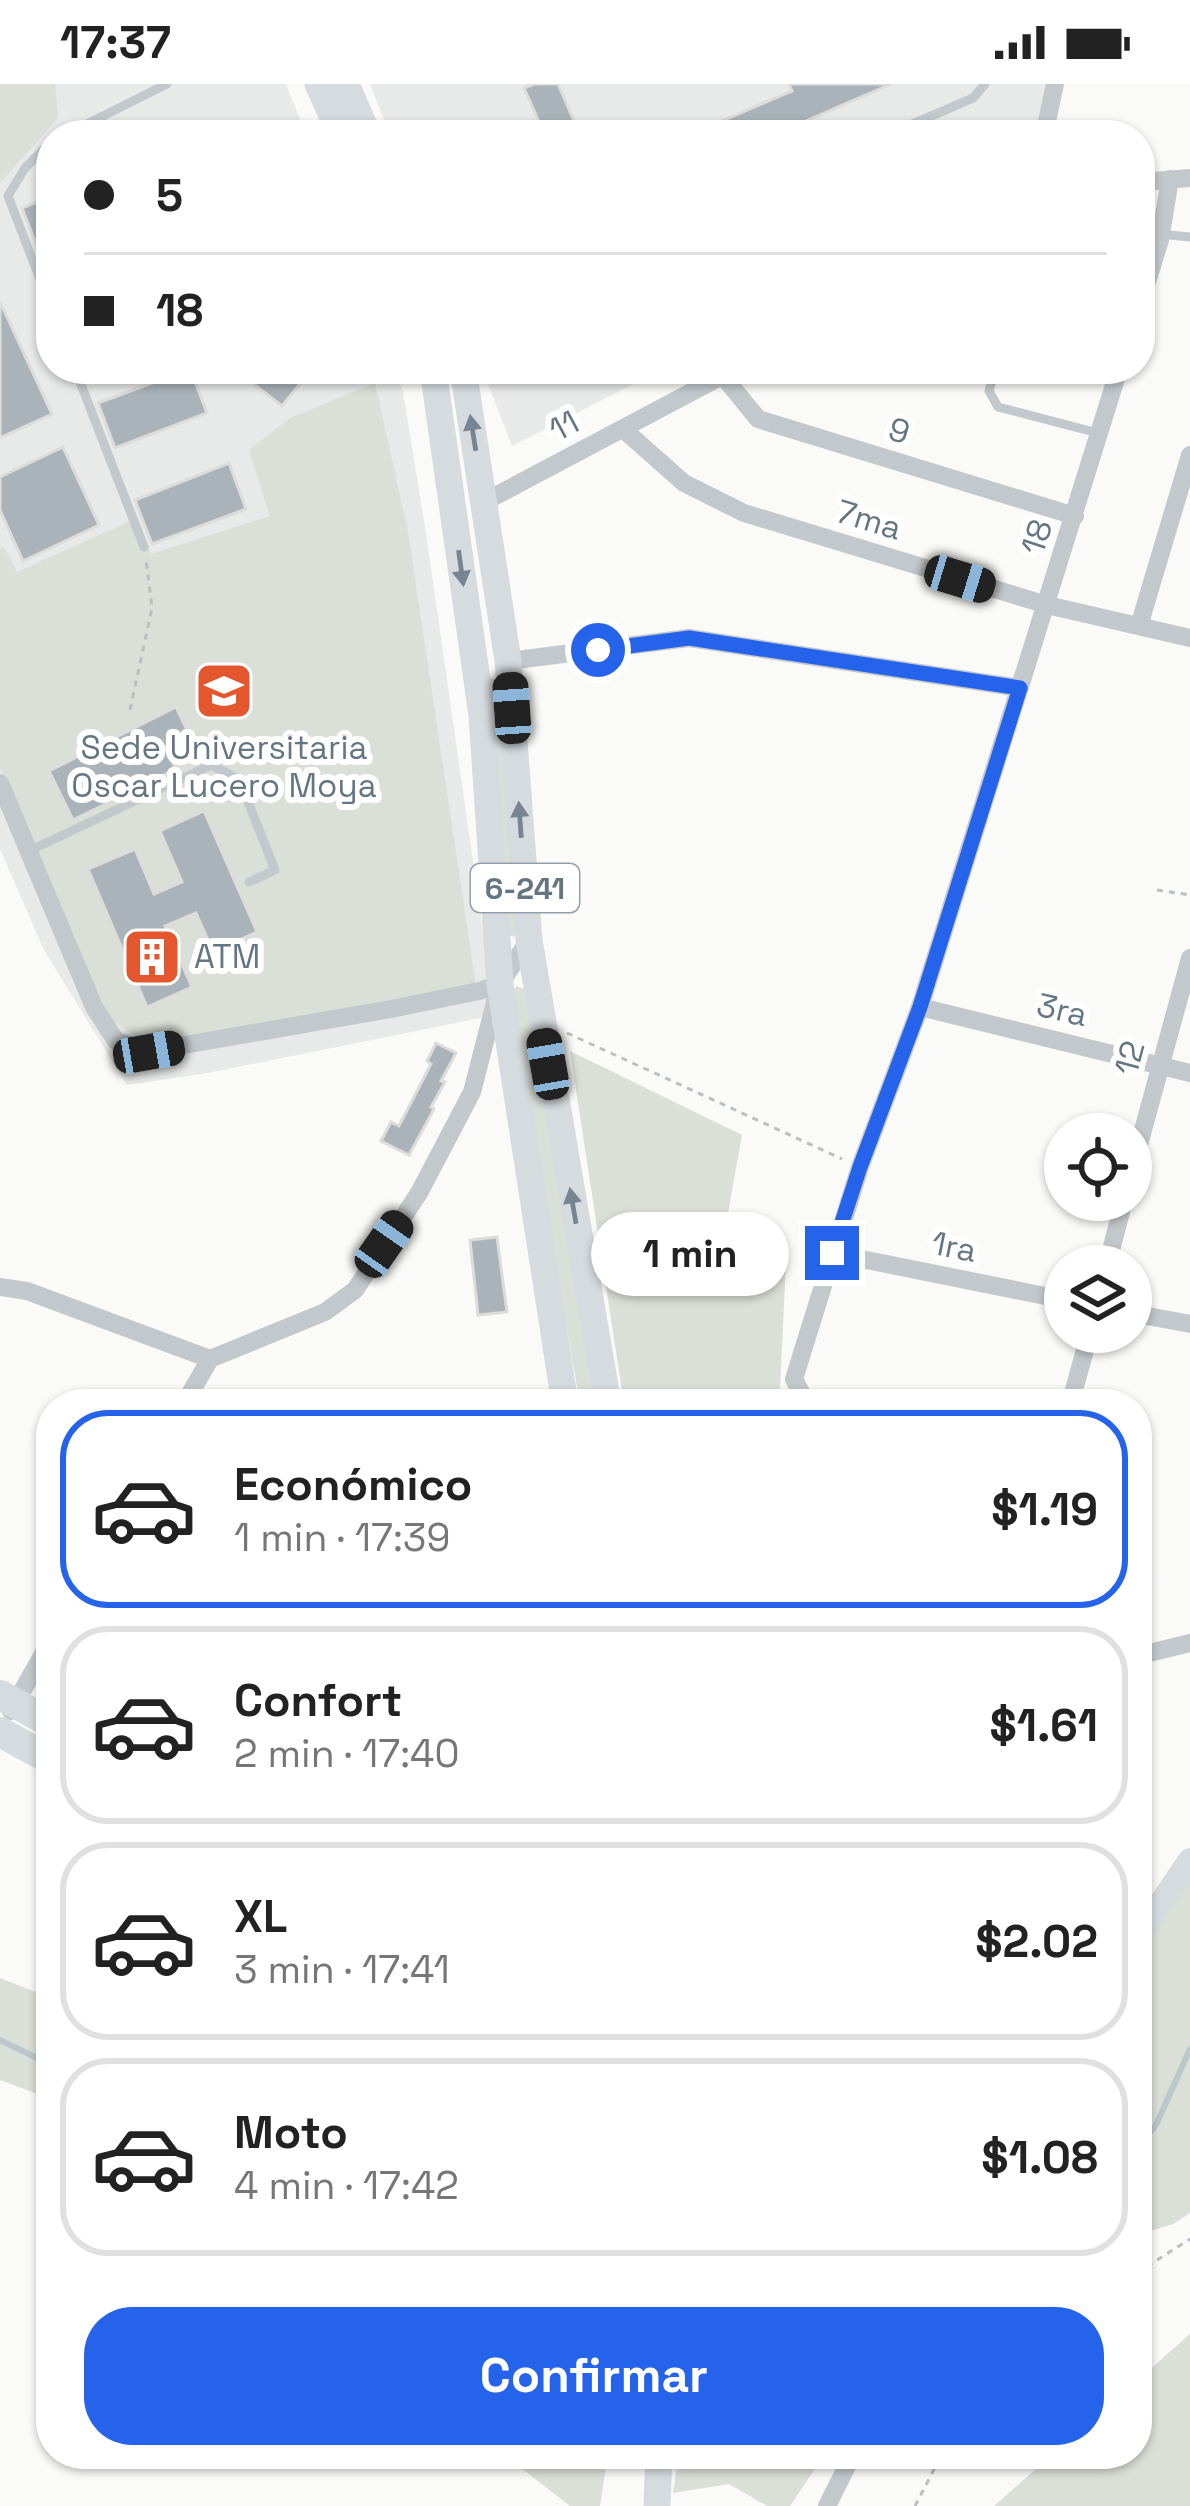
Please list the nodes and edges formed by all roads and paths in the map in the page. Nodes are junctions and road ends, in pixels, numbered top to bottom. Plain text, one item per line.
1 (167, 84) edge
2 (318, 84) edge
3 (346, 84) edge
4 (985, 84) edge
5 (1054, 84) edge
6 (95, 120) edge
7 (334, 120) edge
8 (362, 120) edge
9 (922, 120) edge
10 (1047, 120) edge
11 (36, 157) edge
12 (1180, 179) edge
13 (4, 198) edge
14 (1160, 234) junction
15 (1190, 237) edge
16 (1155, 252) edge
17 (36, 273) edge
18 (81, 384) edge
19 (435, 384) edge
20 (465, 384) edge
21 (708, 384) edge
22 (736, 384) edge
23 (991, 384) edge
24 (1114, 384) edge
25 (623, 429) junction
26 (1098, 434) junction
27 (1190, 454) edge
28 (484, 502) junction
29 (1075, 516) junction
30 (144, 547) joint
31 (1047, 605) junction
32 (1139, 626) junction
33 (1190, 638) edge
34 (508, 661) junction
35 (1020, 688) junction
36 (130, 710) dead end
37 (0, 783) edge
38 (29, 851) junction
39 (249, 882) dead end
40 (1157, 890) dead end
41 (1190, 895) edge
42 (529, 940) junction
43 (1190, 958) edge
44 (500, 984) junction
45 (920, 1007) junction
46 (541, 1021) junction
47 (1159, 1065) junction
48 (1190, 1073) edge
49 (1147, 1113) edge
50 (860, 1167) junction
51 (832, 1253) junction
52 (0, 1287) edge
53 (1044, 1296) edge
54 (1152, 1317) edge
55 (1190, 1324) edge
56 (1084, 1353) edge
57 (210, 1359) junction
58 (193, 1389) edge
59 (563, 1389) edge
60 (605, 1389) edge
61 (800, 1389) edge
62 (1074, 1389) edge
63 (1190, 1643) edge
64 (1152, 1652) edge
65 (36, 1661) edge
66 (8, 1699) edge
67 (36, 1715) edge
68 (0, 1732) edge
69 (36, 1752) edge
70 (1190, 1860) edge
71 (1152, 1916) edge
72 (1190, 2239) edge
73 (1152, 2263) edge
74 (658, 2469) edge
75 (846, 2469) edge
76 (934, 2469) edge
77 (656, 2506) edge
78 (827, 2506) edge
79 (915, 2506) edge

1 - 6 lane
2 - 7 main road
3 - 8 main road
4 - 9 lane
5 - 10 street
11 - 13 lane
12 - 14 street
13 - 17 lane
14 - 15 lane
14 - 16 street
18 - 30 lane
19 -> 44 main road, 6-241
28 -> 20 main road, 6-241
21 - 25 street, 11
22 - 29 street, 9
23 - 26 lane
24 - 26 street, 18
25 - 28 street, 11
25 - 31 street, 7ma
26 - 29 street, 18
27 - 32 street
28 - 34 main road, 6-241
29 - 31 street, 18
30 - 36 path
31 - 32 street, 7ma
31 - 35 street, 18
32 - 33 street, 7ma
34 - 35 street
42 -> 34 main road, 6-241
35 - 45 street, 18
37 - 38 street
38 - 39 lane
38 - 44 street
40 - 41 path
42 - 44 street
42 - 46 main road, 6-241
43 - 47 street, 12
44 - 57 street
44 - 59 main road, 6-241
45 - 47 street, 3ra
45 - 50 street, 18
46 - 50 path
60 -> 46 main road, 6-241
47 - 48 street, 3ra
47 - 49 street, 12
50 - 51 street, 18
51 - 53 street, 1ra
51 - 61 street, 18
52 - 57 street
54 - 55 street
56 - 62 street
57 - 58 street
63 - 64 street
65 - 66 street
66 - 67 highway
66 - 68 street
68 - 69 highway
70 - 71 main road
72 - 73 path
74 - 77 main road
75 - 78 street
76 - 79 path

